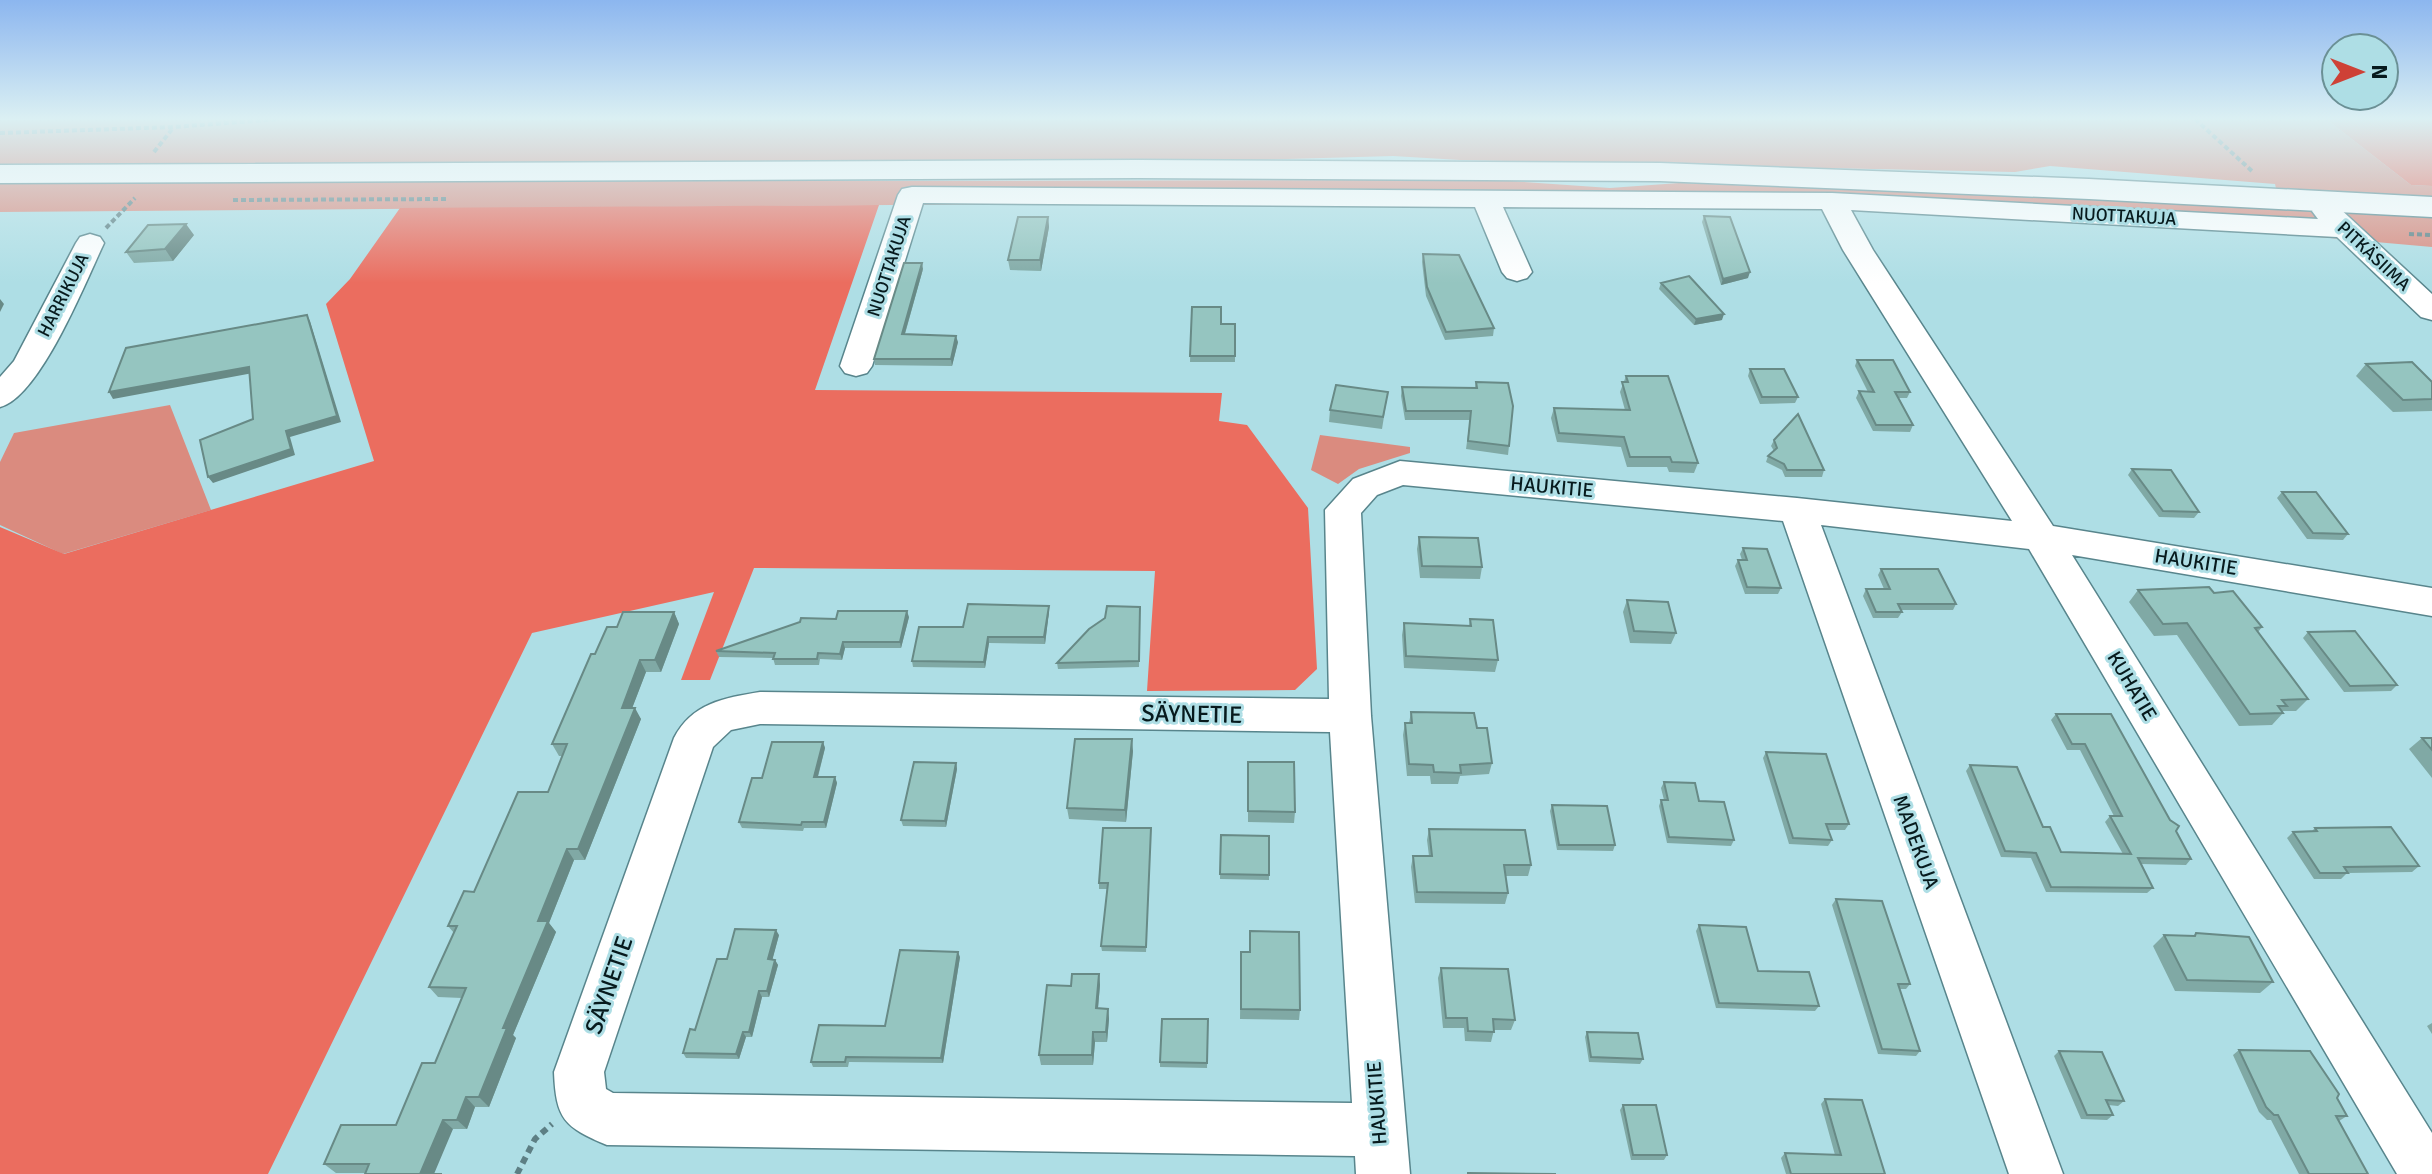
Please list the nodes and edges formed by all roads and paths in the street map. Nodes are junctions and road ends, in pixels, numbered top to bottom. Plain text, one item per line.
1 (0, 174) edge
2 (1575, 174) edge
3 (1705, 174) edge
4 (1136, 183) junction
5 (135, 198) dead end
6 (1486, 199) junction
7 (1832, 201) junction
8 (2316, 201) junction
9 (2432, 207) edge
10 (2344, 229) junction
11 (90, 243) joint
12 (1517, 272) dead end
13 (2432, 311) edge
14 (856, 366) dead end
15 (0, 397) edge
16 (1797, 510) junction
17 (2040, 537) junction
18 (2426, 610) edge
19 (1350, 716) junction
20 (551, 1110) dead end
21 (556, 1121) junction
22 (566, 1128) dead end
23 (1381, 1152) edge
24 (517, 1174) edge
25 (2036, 1174) edge
26 (2427, 1174) edge

1 - 4 main road
2 - 4 main road
3 - 8 main road
4 - 6 street, NUOTTAKUJA
4 - 14 street, NUOTTAKUJA
5 - 11 path, HARRIKUJA
6 - 7 street, NUOTTAKUJA
6 - 12 street
7 - 10 street, NUOTTAKUJA
7 - 17 street, KUHATIE
8 - 9 main road
8 - 10 street, PITKÄSIIMA
10 - 13 street, PITKÄSIIMA
11 - 15 street, HARRIKUJA
16 - 17 street, HAUKITIE
16 - 19 street, HAUKITIE
16 - 25 street, MADEKUJA
17 - 18 street, HAUKITIE
17 - 26 street, KUHATIE
19 - 23 street, HAUKITIE
19 - 23 street, SÄYNETIE
20 - 21 path
21 - 22 path
21 - 24 path

